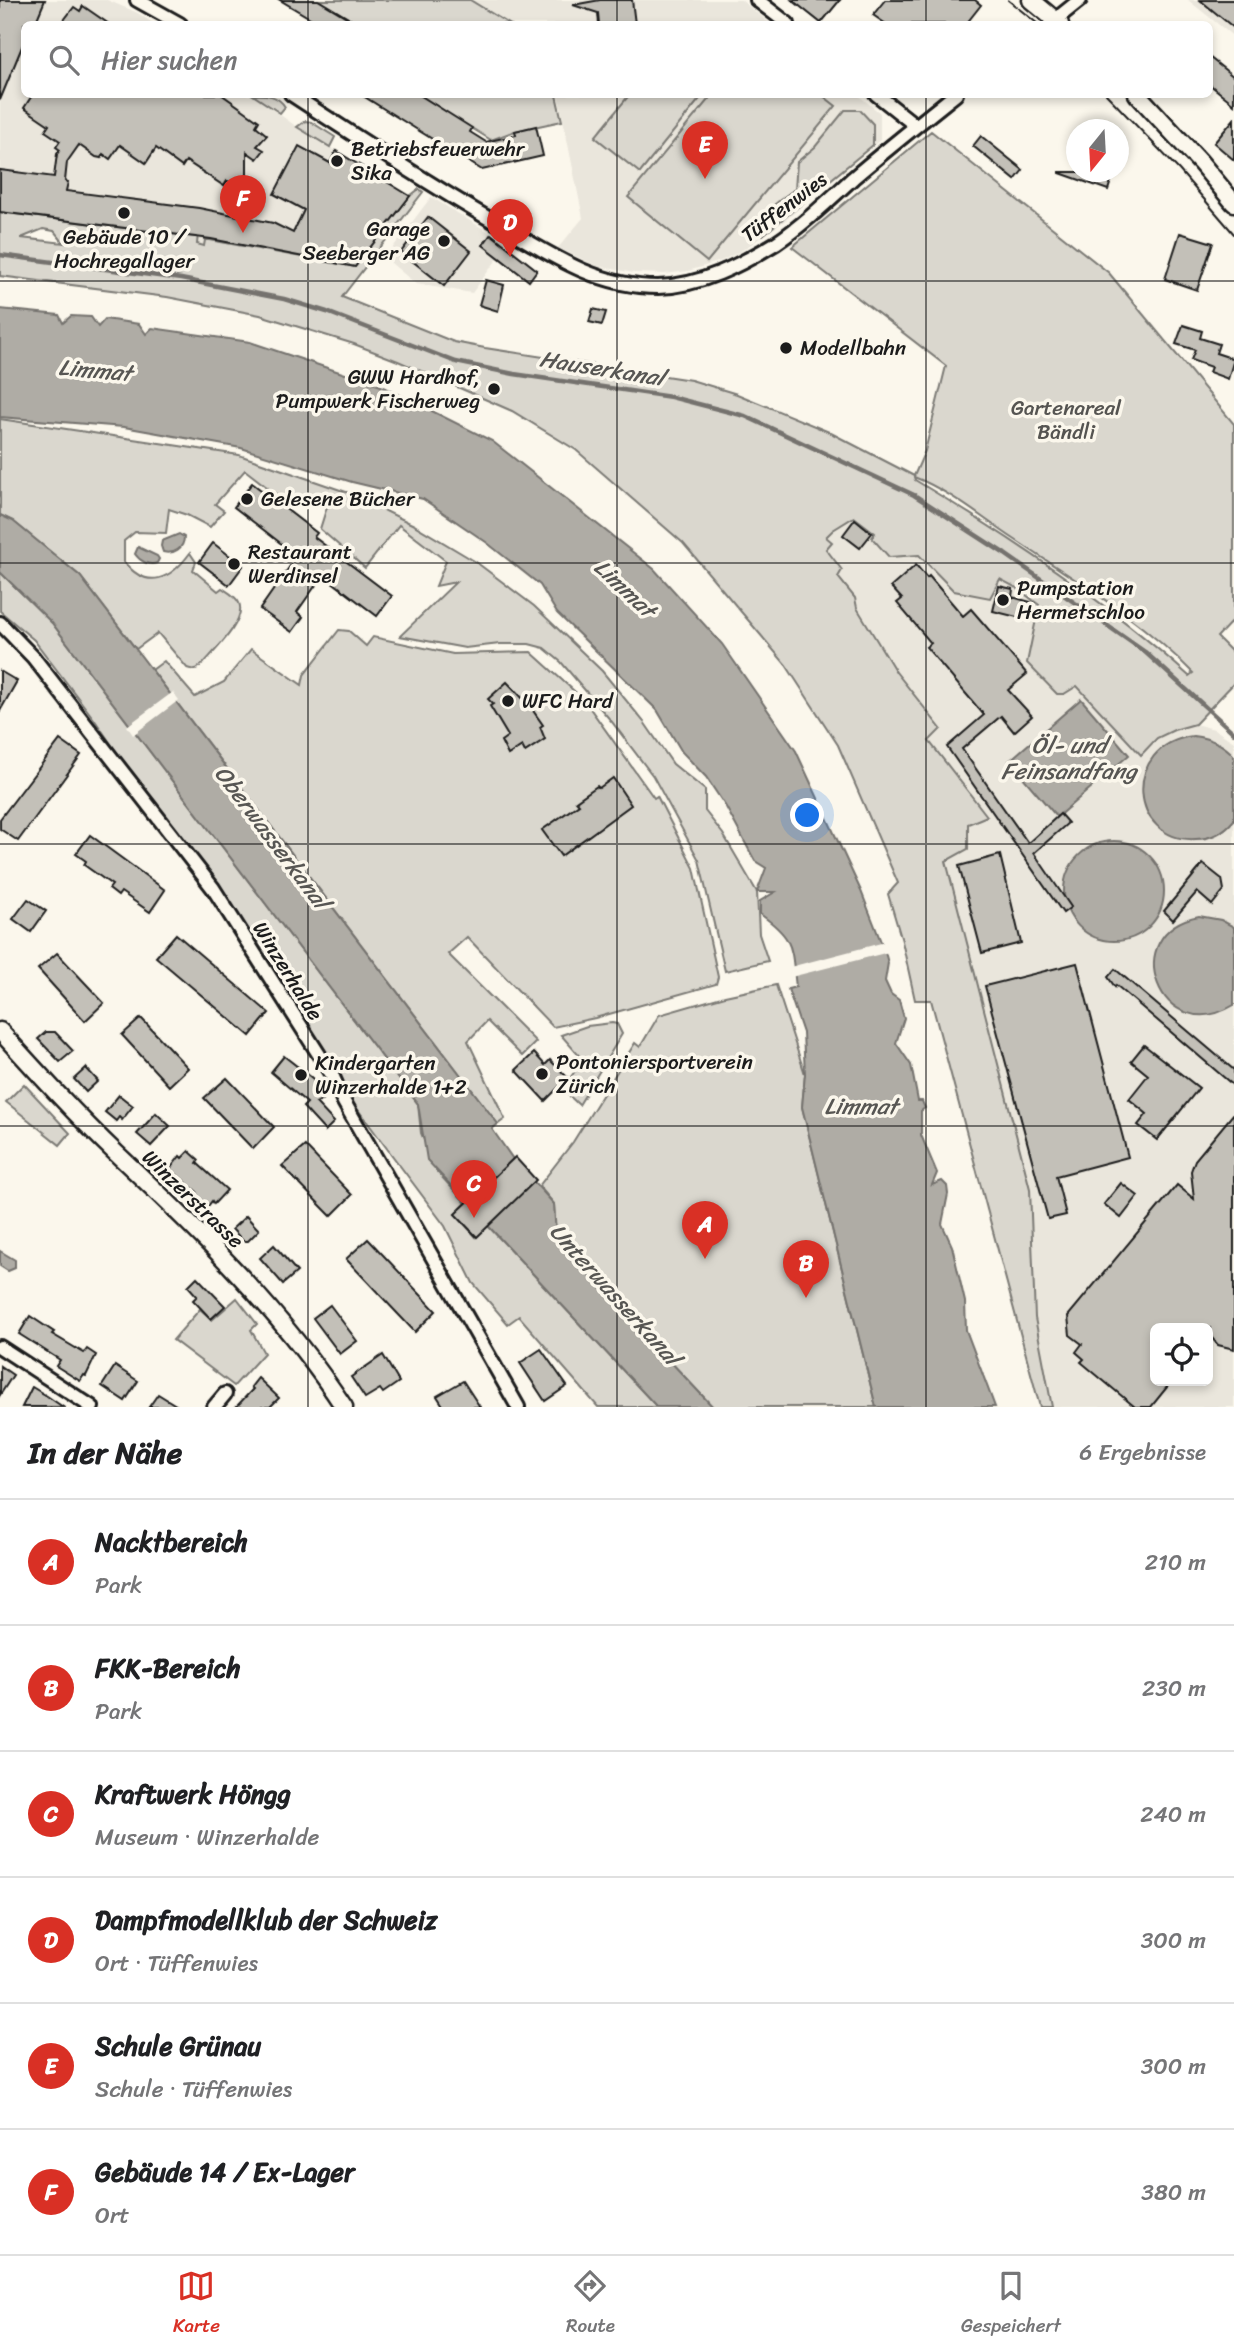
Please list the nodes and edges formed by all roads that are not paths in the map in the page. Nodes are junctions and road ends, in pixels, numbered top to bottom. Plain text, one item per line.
1 (137, 0) edge
2 (757, 0) edge
3 (1031, 0) edge
4 (1080, 0) edge
5 (175, 21) edge
6 (784, 21) edge
7 (1052, 21) edge
8 (1056, 21) edge
9 (297, 98) edge
10 (881, 98) edge
11 (951, 98) edge
12 (1141, 98) edge
13 (915, 125) junction
14 (1234, 204) edge
15 (0, 623) edge
16 (0, 1031) edge
17 (0, 1347) edge
18 (225, 1394) dead end
19 (92, 1407) edge
20 (214, 1407) edge
21 (344, 1407) edge
22 (518, 1407) edge

1 - 5 street
2 - 6 street
3 - 7 main road
4 - 8 street
9 - 13 street, Tüffenwies
10 - 13 street
11 - 13 street, Tüffenwies
12 - 14 main road
15 - 22 street, Winzerhalde
16 - 21 main road, Winzerstrasse
17 - 19 street
18 - 20 street

